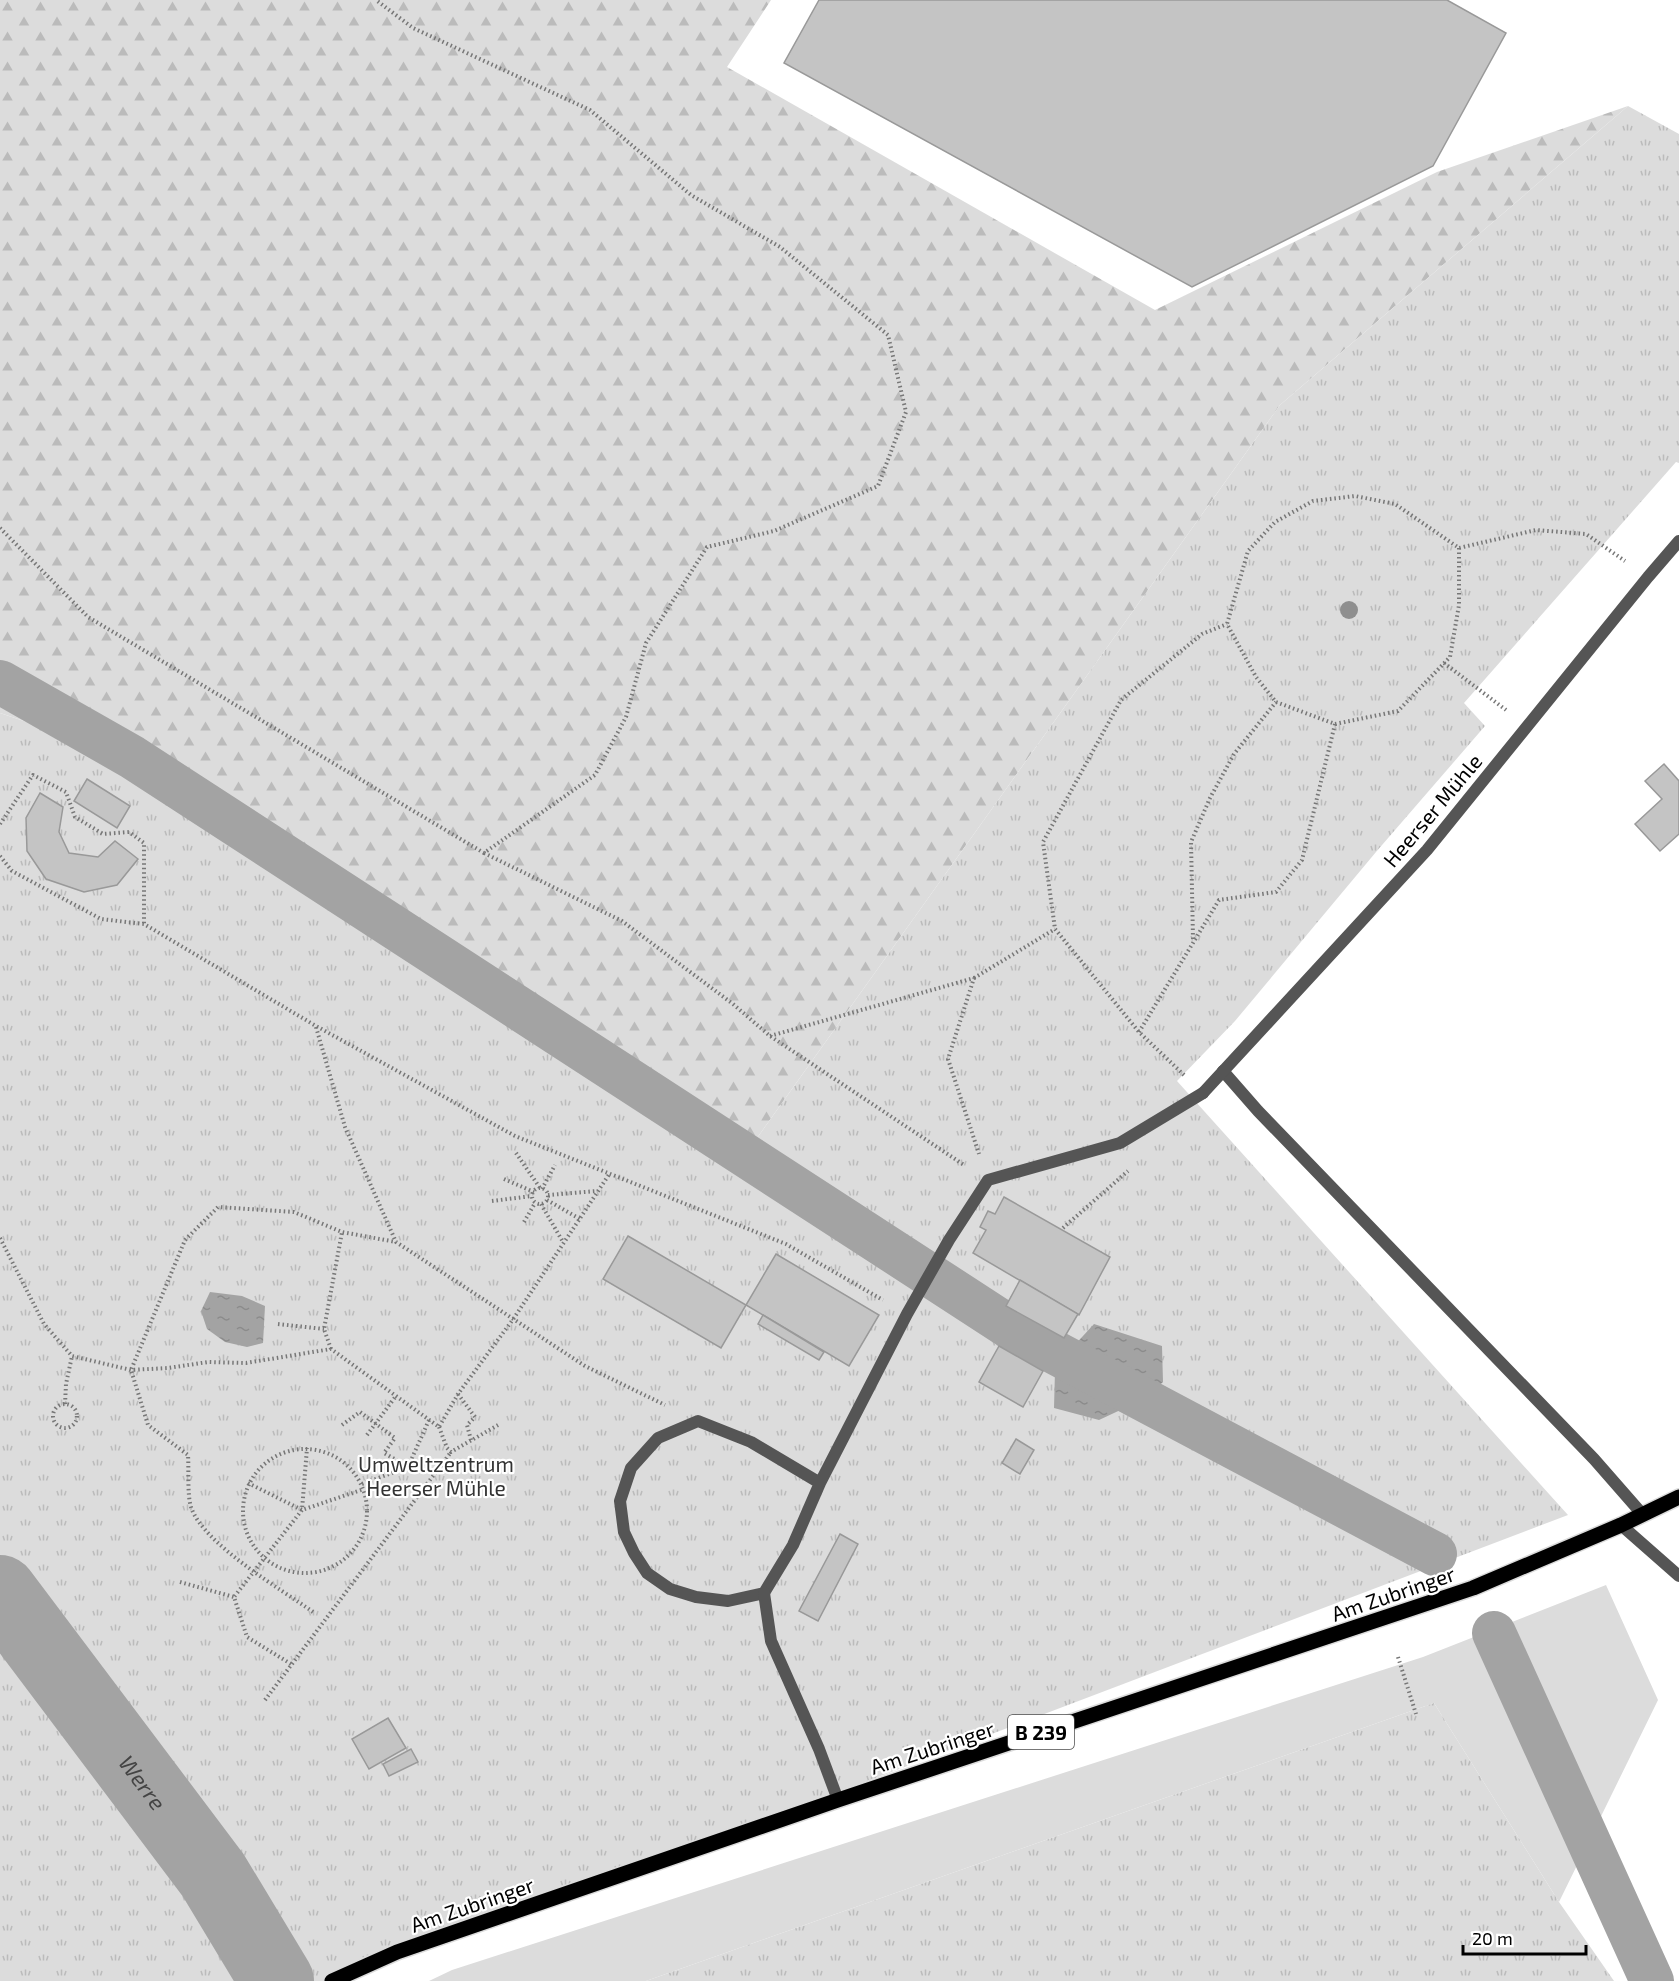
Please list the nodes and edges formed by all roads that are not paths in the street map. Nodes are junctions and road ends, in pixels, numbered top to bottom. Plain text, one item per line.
1 (1679, 541) edge
2 (1223, 1071) junction
3 (820, 1483) junction
4 (1679, 1497) edge
5 (1643, 1515) junction
6 (1621, 1525) junction
7 (1679, 1576) edge
8 (764, 1593) junction
9 (838, 1800) junction
10 (332, 1981) edge

1 - 2 street, Heerser Mühle
2 - 3 street, Heerser Mühle
2 - 5 street
3 - 8 street
3 - 8 street
4 - 5 main road, Am Zubringer / B 239
5 - 6 main road, Am Zubringer / B 239
6 - 7 street
6 - 9 main road, Am Zubringer / B 239
8 - 9 street
9 - 10 main road, Am Zubringer / B 239

